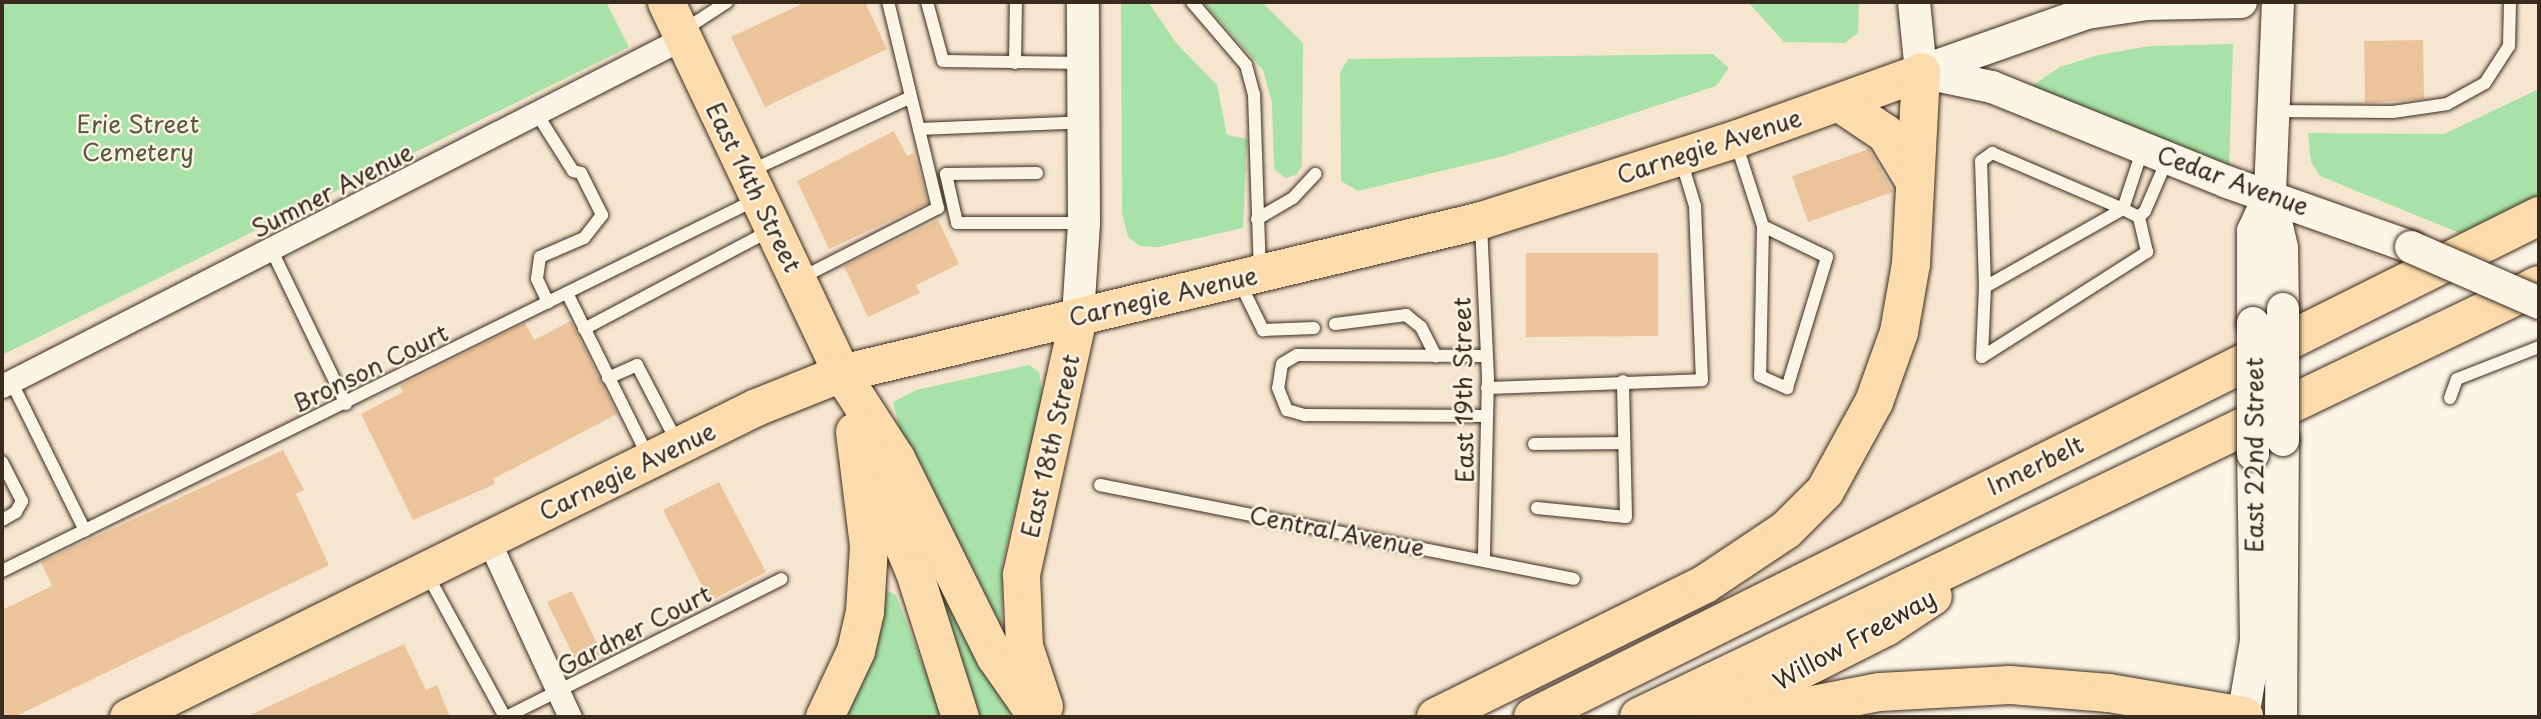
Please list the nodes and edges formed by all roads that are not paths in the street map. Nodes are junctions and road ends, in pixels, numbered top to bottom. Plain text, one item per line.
1 (727, 2) edge
2 (888, 2) edge
3 (927, 2) edge
4 (1016, 2) edge
5 (1083, 2) edge
6 (1192, 2) edge
7 (1914, 2) edge
8 (2241, 2) edge
9 (2278, 2) edge
10 (2510, 2) edge
11 (678, 23) edge
12 (1015, 63) junction
13 (1083, 63) junction
14 (1921, 72) junction
15 (911, 97) junction
16 (1840, 103) junction
17 (2271, 111) junction
18 (537, 114) junction
19 (1084, 122) junction
20 (919, 129) junction
21 (1735, 139) junction
22 (2156, 153) junction
23 (1680, 156) junction
24 (1037, 173) dead end
25 (946, 174) junction
26 (1315, 174) dead end
27 (930, 175) junction
28 (1915, 183) junction
29 (2270, 195) junction
30 (757, 201) junction
31 (2123, 209) junction
32 (2139, 216) junction
33 (2539, 216) edge
34 (1257, 219) junction
35 (1481, 220) junction
36 (1084, 223) junction
37 (1763, 226) junction
38 (272, 251) junction
39 (1249, 275) junction
40 (798, 279) junction
41 (2539, 285) edge
42 (1985, 287) junction
43 (567, 293) junction
44 (548, 303) junction
45 (2539, 303) edge
46 (1078, 316) junction
47 (1335, 324) dead end
48 (584, 328) junction
49 (1314, 328) dead end
50 (2539, 347) edge
51 (1436, 356) junction
52 (1484, 356) junction
53 (841, 373) junction
54 (608, 378) junction
55 (1623, 381) junction
56 (7, 384) edge
57 (1488, 388) junction
58 (2450, 398) dead end
59 (346, 404) junction
60 (1487, 416) junction
61 (855, 432) junction
62 (1624, 443) junction
63 (1534, 444) dead end
64 (664, 453) junction
65 (2, 462) edge
66 (1100, 485) dead end
67 (1537, 508) dead end
68 (2, 520) edge
69 (85, 531) junction
70 (2031, 532) junction
71 (488, 539) junction
72 (1484, 560) junction
73 (425, 570) junction
74 (2, 572) edge
75 (781, 579) dead end
76 (1574, 579) dead end
77 (1788, 587) junction
78 (558, 692) junction
79 (2109, 692) junction
80 (165, 709) edge
81 (128, 717) edge
82 (506, 717) edge
83 (570, 717) edge
84 (825, 717) edge
85 (960, 717) edge
86 (1037, 717) edge
87 (1048, 717) edge
88 (1436, 717) edge
89 (1480, 717) edge
90 (1533, 717) edge
91 (1639, 717) edge
92 (1707, 717) edge
93 (1752, 717) edge
94 (2144, 717) edge
95 (2245, 717) edge
96 (2281, 717) edge

1 - 11 lane
2 - 15 lane
3 - 12 lane
4 - 12 lane
5 - 13 street, East 18th Street
6 - 34 lane
7 - 14 street
8 - 14 street, Carnegie Avenue
9 - 17 street, East 22nd Street
10 - 17 lane
11 - 18 street, Sumner Avenue
11 - 30 main road, East 14th Street
12 - 13 lane
13 - 19 street, East 18th Street
14 - 16 main road, Carnegie Avenue
14 - 22 street, Cedar Avenue
14 - 28 highway
15 - 20 lane
15 - 30 lane
16 - 21 main road, Carnegie Avenue
16 - 28 highway
17 - 29 street, East 22nd Street
18 - 38 street, Sumner Avenue
18 - 44 lane
19 - 20 lane
19 - 36 street, East 18th Street
20 - 27 lane
21 - 23 main road, Carnegie Avenue
21 - 37 lane
22 - 29 street, Cedar Avenue
22 - 31 lane
22 - 32 lane
23 - 35 main road, Carnegie Avenue
23 - 55 lane
24 - 25 lane
25 - 27 lane
25 - 36 lane
26 - 34 lane
27 - 40 lane
28 - 88 highway
29 - 45 street, Cedar Avenue, bridge
29 - 95 street, East 22nd Street, bridge
29 - 96 street, East 22nd Street, bridge
30 - 40 main road, East 14th Street
30 - 43 lane, Bronson Court
30 - 48 lane
31 - 32 lane
31 - 42 lane
31 - 42 lane
32 - 42 lane
33 - 77 highway, Innerbelt
34 - 39 lane
35 - 39 main road, Carnegie Avenue
35 - 52 lane, East 19th Street
36 - 46 street, East 18th Street
37 - 37 lane
38 - 56 street, Sumner Avenue
38 - 59 lane
39 - 46 main road, Carnegie Avenue
39 - 49 lane
40 - 53 main road, East 14th Street
41 - 70 highway
43 - 44 lane, Bronson Court
43 - 48 lane
44 - 59 lane, Bronson Court
46 - 53 main road, Carnegie Avenue
46 - 87 main road, East 18th Street
47 - 51 lane
48 - 54 lane
50 - 58 lane
51 - 52 lane
51 - 60 lane
52 - 57 lane, East 19th Street
53 - 61 main road, East 14th Street
53 - 64 main road, Carnegie Avenue
53 - 86 main road, East 14th Street
54 - 64 lane
54 - 64 lane
55 - 57 lane
55 - 62 lane
56 - 69 lane
57 - 60 lane, East 19th Street
59 - 69 lane, Bronson Court
60 - 72 lane, East 19th Street
61 - 84 highway
61 - 85 main road, East 14th Street
62 - 63 lane
62 - 67 lane
64 - 71 main road, Carnegie Avenue
65 - 68 lane
66 - 72 lane, Central Avenue
69 - 74 lane, Bronson Court
70 - 91 highway
70 - 92 highway, Willow Freeway
71 - 73 main road, Carnegie Avenue
71 - 78 street
72 - 76 lane, Central Avenue
73 - 80 main road, Carnegie Avenue
73 - 82 lane
75 - 78 lane, Gardner Court
77 - 89 highway
77 - 90 highway, Innerbelt
78 - 82 lane, Gardner Court
78 - 83 street
79 - 93 highway
79 - 94 highway
79 - 95 highway
80 - 81 main road, Carnegie Avenue

